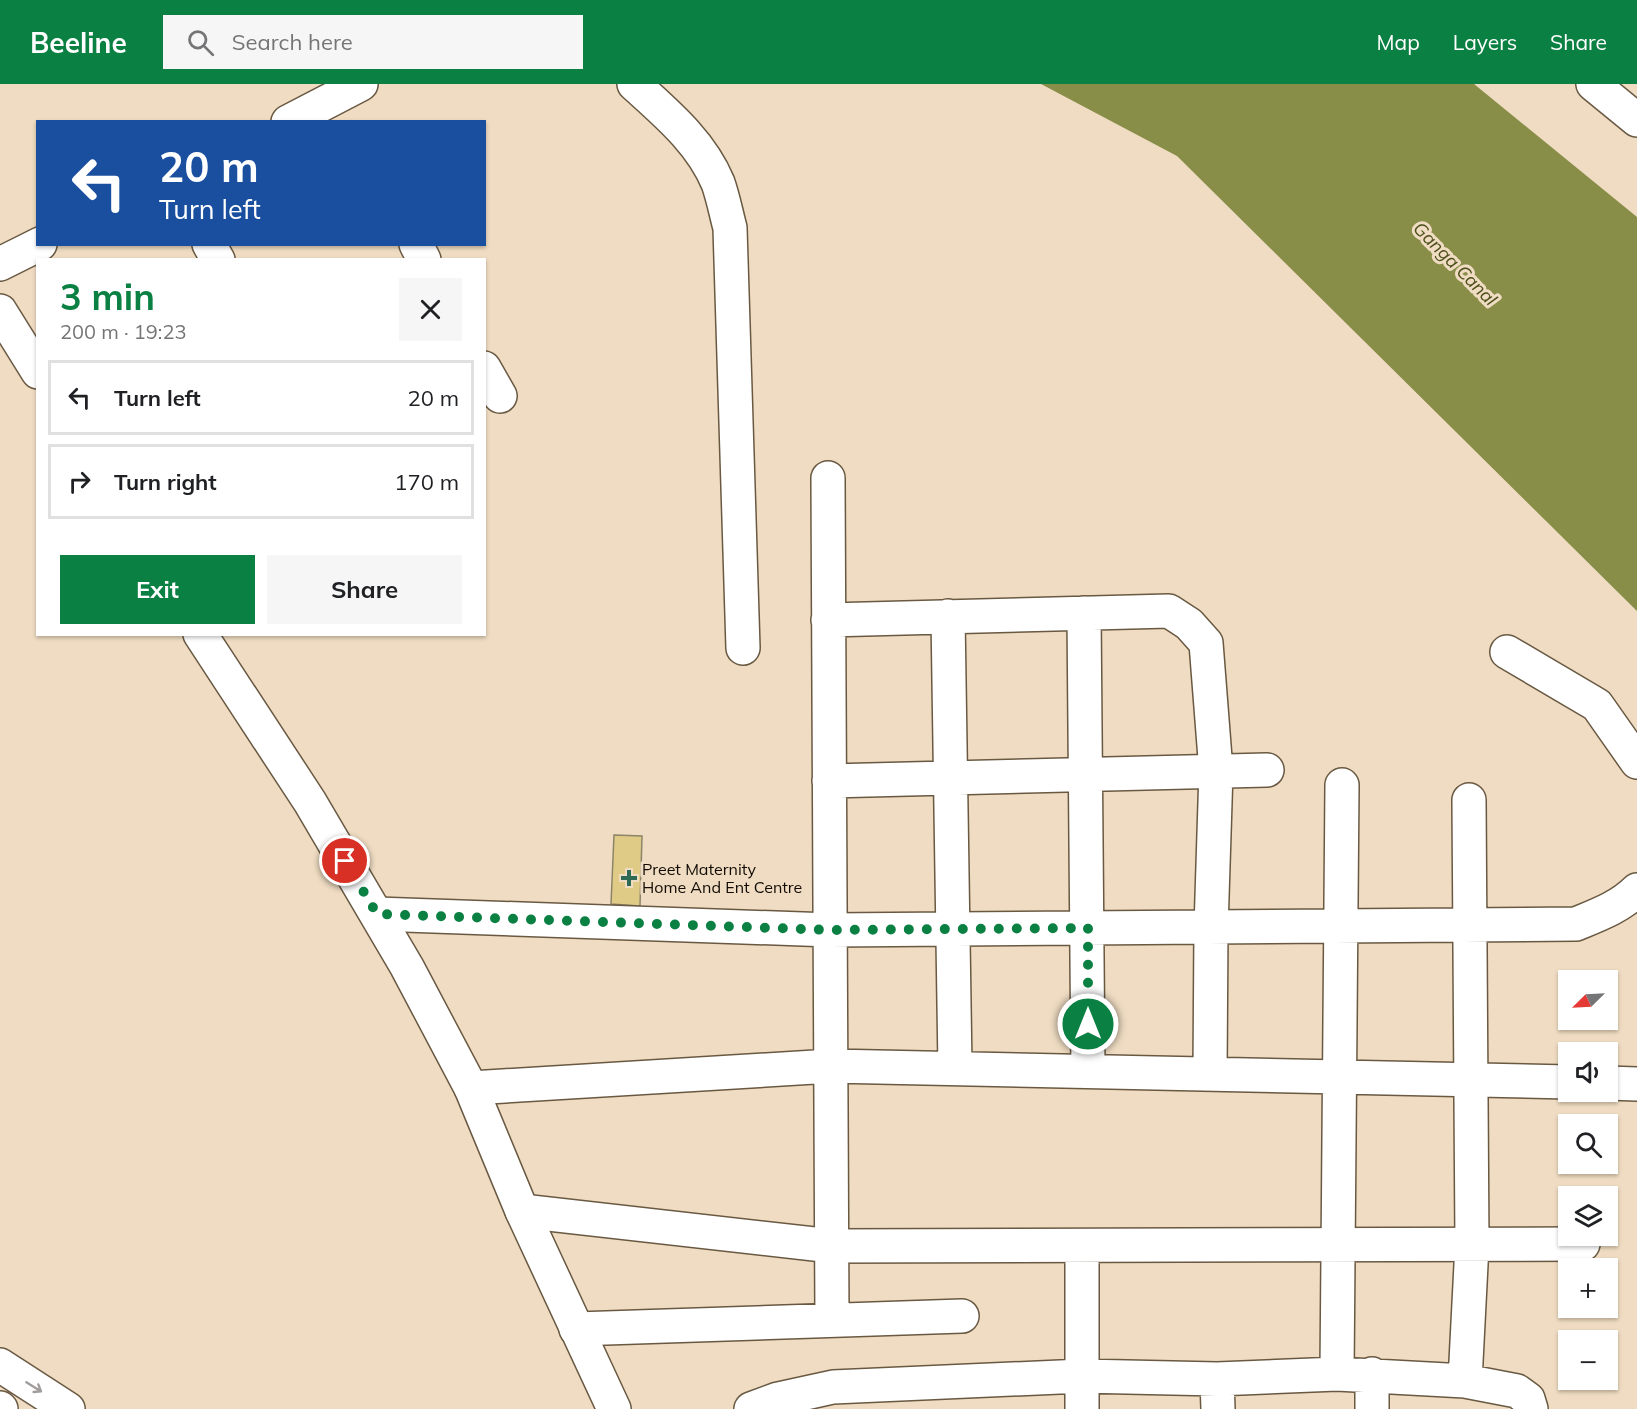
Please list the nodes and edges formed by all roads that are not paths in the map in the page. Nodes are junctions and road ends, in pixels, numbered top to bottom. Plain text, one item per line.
1 (634, 84) edge
2 (1593, 84) edge
3 (348, 101) edge
4 (294, 120) edge
5 (1637, 120) edge
6 (36, 246) edge
7 (0, 264) edge
8 (0, 311) edge
9 (36, 369) edge
10 (486, 372) edge
11 (500, 396) dead end
12 (828, 478) dead end
13 (1084, 613) junction
14 (948, 616) junction
15 (828, 620) junction
16 (201, 636) edge
17 (743, 648) dead end
18 (1507, 652) dead end
19 (1637, 762) edge
20 (1267, 770) dead end
21 (1216, 771) junction
22 (1084, 774) junction
23 (951, 778) junction
24 (829, 781) junction
25 (1342, 785) dead end
26 (1469, 800) dead end
27 (1637, 890) edge
28 (377, 914) junction
29 (1469, 926) junction
30 (1341, 927) junction
31 (1088, 928) junction
32 (1211, 928) junction
33 (830, 930) junction
34 (953, 930) junction
35 (831, 1066) junction
36 (955, 1068) junction
37 (1088, 1071) junction
38 (1210, 1074) junction
39 (1340, 1077) junction
40 (1472, 1080) junction
41 (1558, 1082) edge
42 (1618, 1083) edge
43 (1637, 1084) edge
44 (471, 1088) junction
45 (522, 1210) junction
46 (1558, 1244) edge
47 (1338, 1245) junction
48 (1472, 1245) junction
49 (832, 1246) junction
50 (1082, 1246) junction
51 (962, 1316) dead end
52 (832, 1320) junction
53 (576, 1329) junction
54 (0, 1365) edge
55 (1337, 1374) junction
56 (1372, 1374) junction
57 (1082, 1376) junction
58 (1465, 1381) junction
59 (1218, 1394) edge
60 (68, 1409) edge
61 (614, 1409) edge
62 (751, 1409) edge
63 (1082, 1409) edge
64 (1372, 1409) edge
65 (1531, 1409) edge

1 - 17 street
2 - 5 street
3 - 4 street
6 - 7 street
8 - 9 street
10 - 11 street
12 - 15 street
13 - 14 street
13 - 21 street
13 - 22 street
14 - 15 street
14 - 23 street
15 - 24 street
16 - 28 street
18 - 19 street
20 - 21 street
21 - 22 street
21 - 32 street
22 - 23 street
22 - 31 street
23 - 24 street
23 - 34 street
24 - 33 street
25 - 30 street
26 - 29 street
27 - 29 street
28 - 33 street
28 - 44 street
29 - 30 street
29 - 40 street
30 - 32 street
30 - 39 street
31 - 32 street
31 - 34 street
31 - 37 street
32 - 38 street
33 - 34 street
33 - 35 street
34 - 36 street
35 - 36 street
35 - 44 street
35 - 49 street
36 - 37 street
37 - 38 street
38 - 39 street
39 - 40 street
39 - 47 street
40 - 41 street
40 - 48 street
42 - 43 street
44 - 45 street
45 - 49 street
45 - 53 street
46 - 48 street
47 - 48 street
47 - 50 street
47 - 55 street
48 - 58 street
49 - 50 street
49 - 52 street
50 - 57 street
51 - 52 street
52 - 53 street
53 - 61 street
54 -> 60 street
55 - 56 street
55 - 59 street
56 - 58 street
56 - 64 street
57 - 59 street
57 - 62 street
57 - 63 street
58 - 65 street

